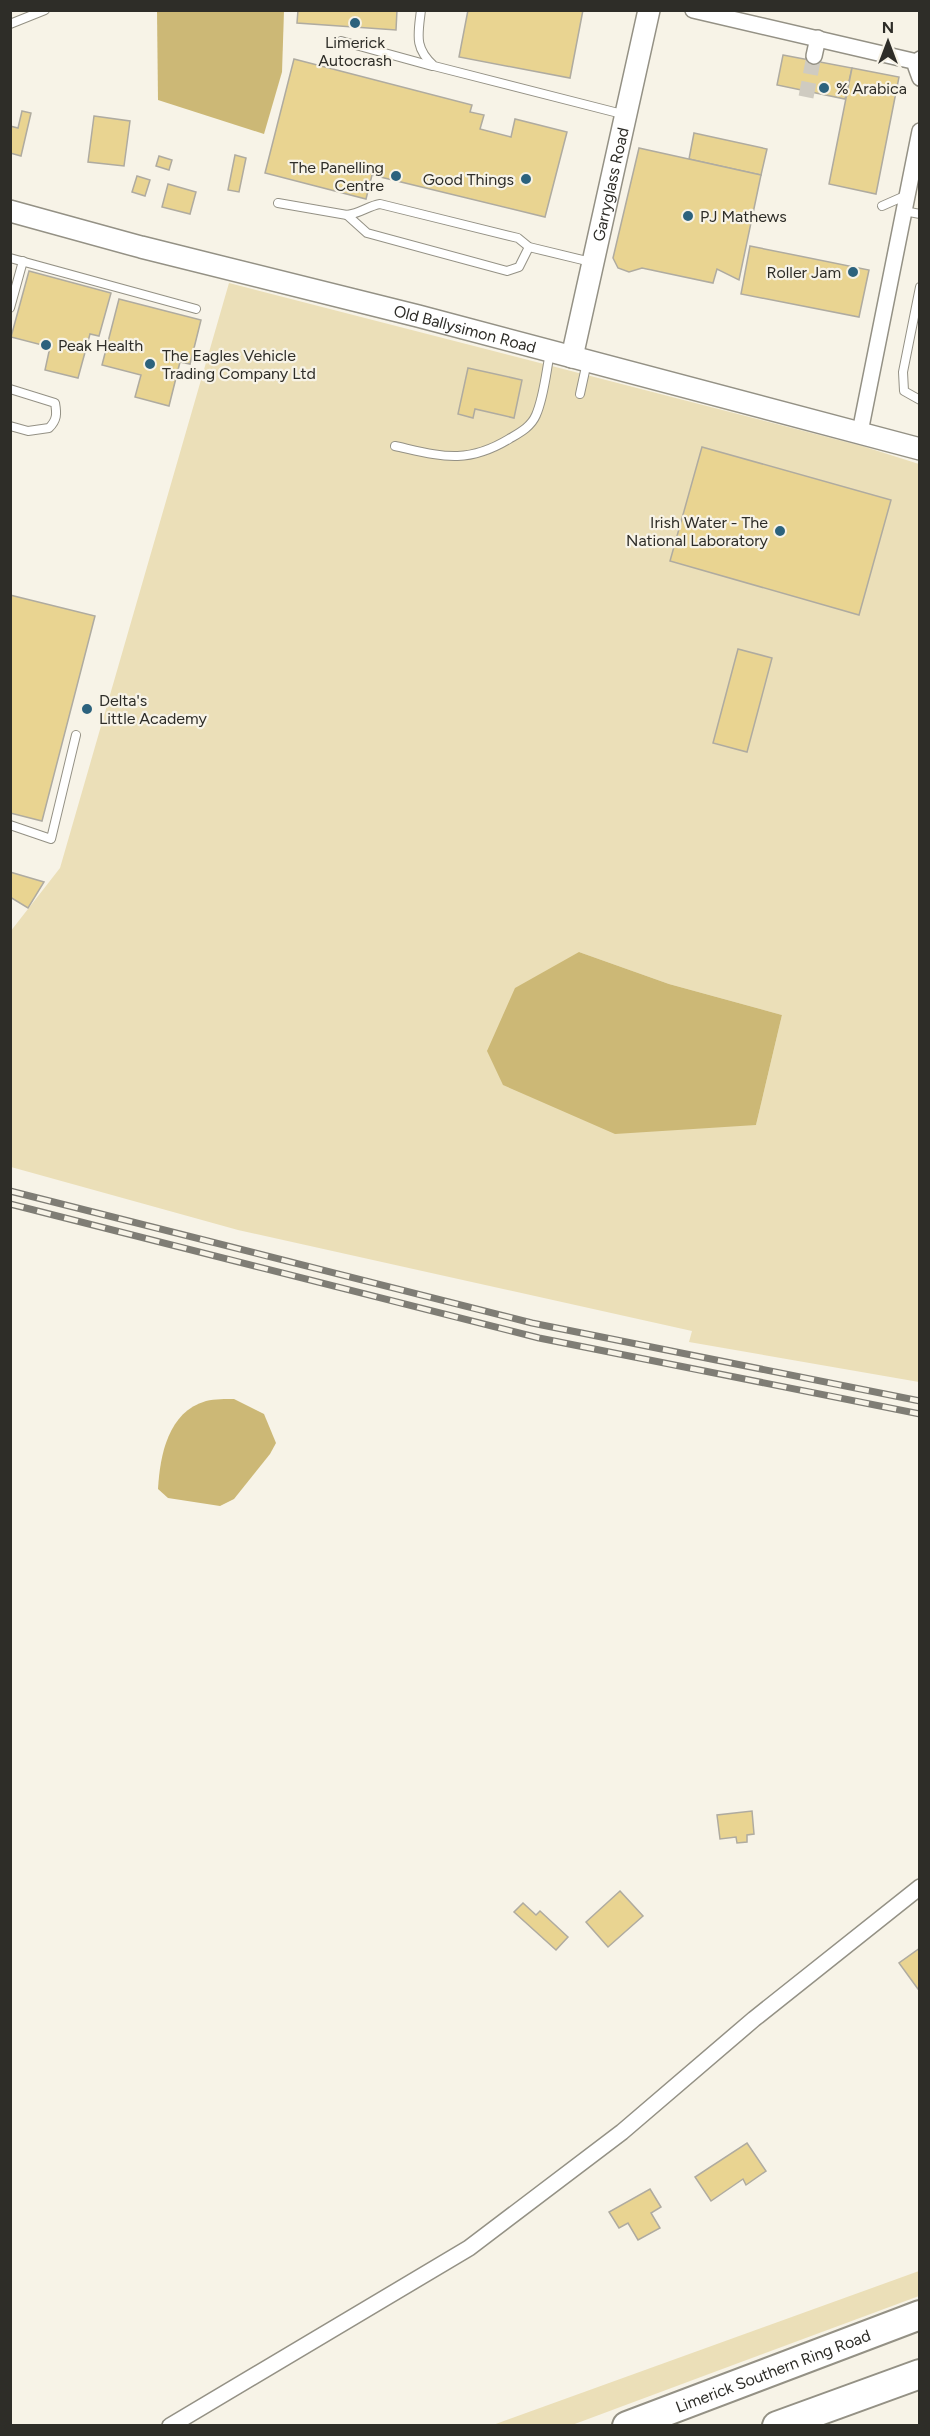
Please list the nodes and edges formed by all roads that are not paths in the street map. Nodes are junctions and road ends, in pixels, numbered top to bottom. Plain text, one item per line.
1 (45, 10) edge
2 (421, 10) edge
3 (648, 10) edge
4 (693, 10) edge
5 (734, 15) edge
6 (10, 24) edge
7 (818, 38) junction
8 (341, 42) dead end
9 (814, 56) tunnel mouth
10 (434, 66) junction
11 (919, 66) edge
12 (627, 116) junction
13 (920, 131) edge
14 (908, 195) junction
15 (278, 202) dead end
16 (882, 206) dead end
17 (10, 211) edge
18 (912, 212) edge
19 (347, 215) junction
20 (529, 247) junction
21 (10, 258) edge
22 (23, 261) junction
23 (593, 262) junction
24 (920, 287) edge
25 (10, 308) edge
26 (196, 309) dead end
27 (550, 351) junction
28 (579, 359) junction
29 (10, 389) edge
30 (580, 394) dead end
31 (920, 400) edge
32 (10, 426) edge
33 (860, 432) junction
34 (395, 446) dead end
35 (920, 449) edge
36 (76, 735) dead end
37 (10, 825) edge
38 (920, 1887) edge
39 (920, 2315) edge
40 (920, 2374) edge
41 (170, 2426) edge
42 (627, 2426) edge
43 (777, 2426) edge

1 - 6 lane
2 - 10 lane
3 - 12 street, Garryglass Road
4 - 5 street
5 - 7 street
7 - 9 street
7 - 11 street
8 - 10 lane
10 - 12 lane
12 - 23 street, Garryglass Road
13 - 14 street
14 - 16 lane
14 - 18 street
15 - 19 lane
17 - 27 street, Old Ballysimon Road
18 - 33 street
19 - 20 lane
19 - 20 lane
20 - 23 lane
21 - 22 lane
22 - 25 lane
22 - 26 lane
23 - 28 street, Garryglass Road
24 - 31 lane
27 - 28 street, Old Ballysimon Road
27 - 34 lane
28 - 30 lane
28 - 33 street, Old Ballysimon Road
29 - 32 lane
33 - 35 street, Old Ballysimon Road
36 - 37 lane
38 - 41 street
39 - 42 highway, Limerick Southern Ring Road
40 - 43 highway

